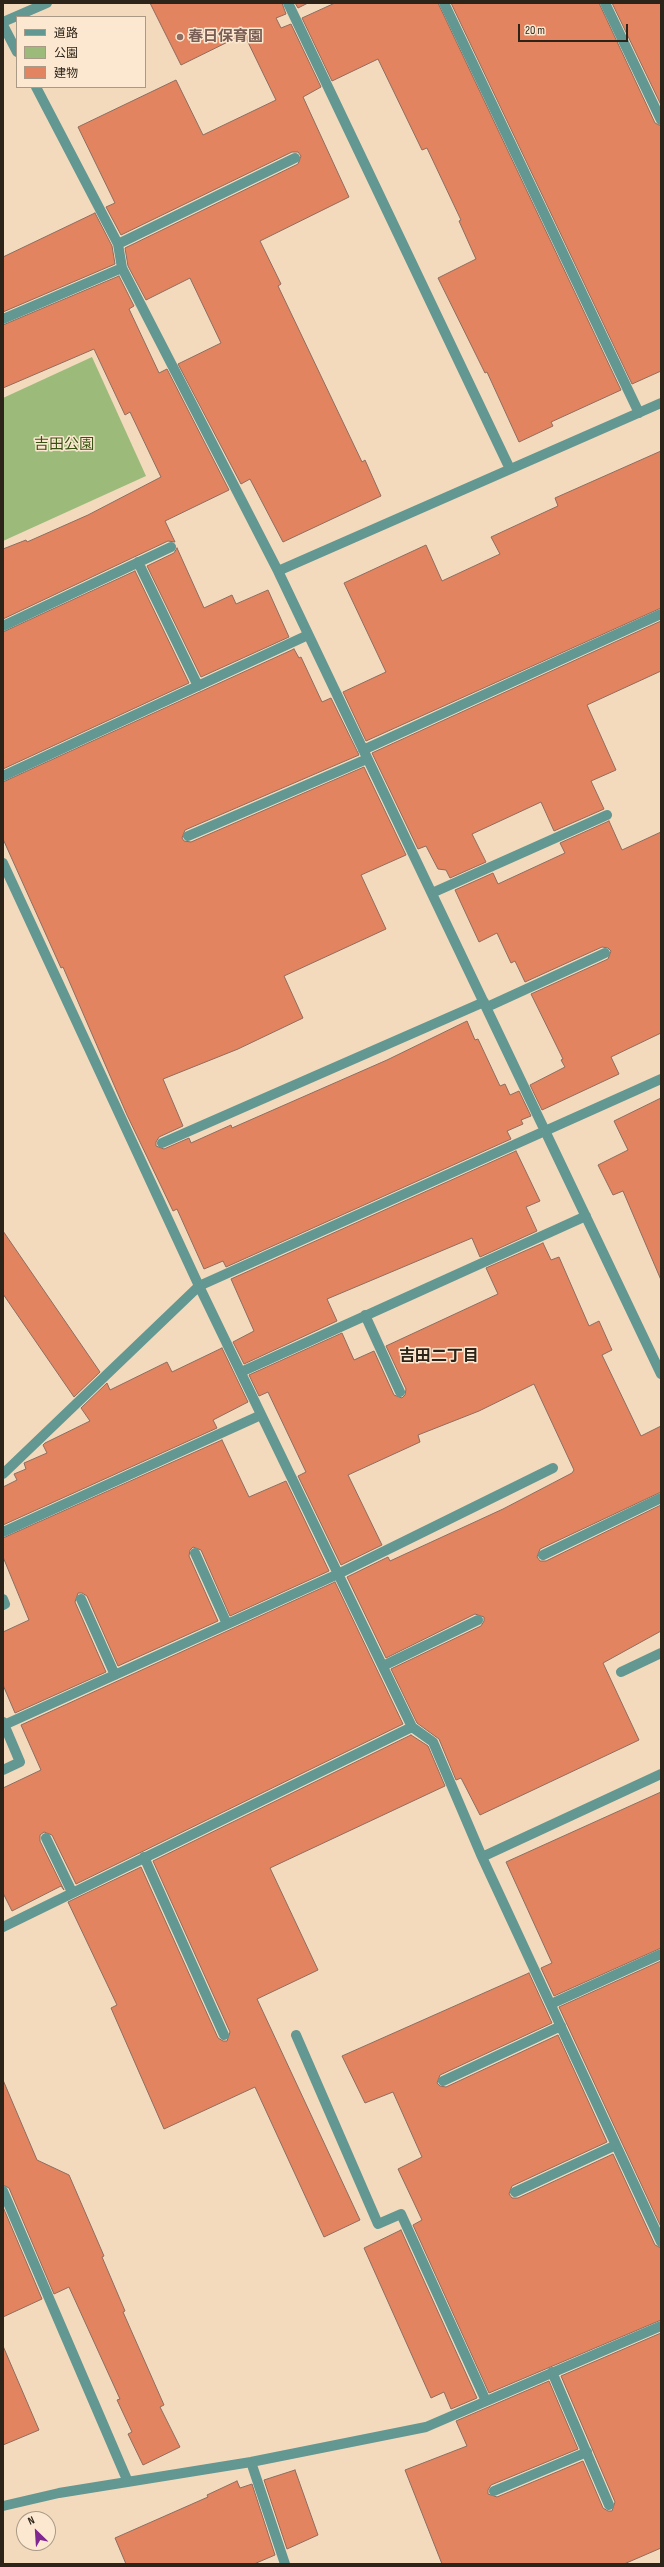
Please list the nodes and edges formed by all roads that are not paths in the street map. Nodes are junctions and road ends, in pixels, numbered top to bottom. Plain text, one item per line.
1 (47, 3) edge
2 (288, 3) edge
3 (444, 3) edge
4 (606, 3) edge
5 (16, 16) edge
6 (17, 16) edge
7 (3, 22) edge
8 (3, 25) edge
9 (16, 50) edge
10 (37, 88) edge
11 (661, 120) edge
12 (295, 158) dead end
13 (118, 244) junction
14 (122, 268) junction
15 (3, 319) edge
16 (661, 403) edge
17 (639, 413) junction
18 (510, 469) junction
19 (171, 547) dead end
20 (138, 562) junction
21 (278, 571) junction
22 (661, 614) edge
23 (3, 626) edge
24 (308, 635) junction
25 (198, 686) junction
26 (365, 755) junction
27 (3, 776) edge
28 (607, 815) dead end
29 (188, 836) dead end
30 (3, 863) edge
31 (432, 893) junction
32 (606, 953) dead end
33 (485, 1005) junction
34 (661, 1079) edge
35 (545, 1130) junction
36 (162, 1143) dead end
37 (586, 1216) junction
38 (199, 1286) junction
39 (365, 1315) junction
40 (240, 1372) junction
41 (661, 1374) edge
42 (400, 1392) dead end
43 (261, 1415) junction
44 (553, 1468) dead end
45 (3, 1474) edge
46 (661, 1498) edge
47 (3, 1532) edge
48 (195, 1553) dead end
49 (544, 1555) dead end
50 (338, 1574) junction
51 (3, 1599) edge
52 (81, 1599) dead end
53 (3, 1605) edge
54 (478, 1620) dead end
55 (227, 1624) junction
56 (661, 1653) edge
57 (383, 1666) junction
58 (621, 1672) dead end
59 (115, 1675) junction
60 (3, 1724) edge
61 (412, 1727) junction
62 (3, 1770) edge
63 (661, 1774) edge
64 (46, 1838) dead end
65 (144, 1857) junction
66 (482, 1857) junction
67 (72, 1892) junction
68 (3, 1927) edge
69 (661, 1954) edge
70 (551, 2004) junction
71 (561, 2026) junction
72 (224, 2035) dead end
73 (296, 2035) dead end
74 (443, 2081) dead end
75 (616, 2145) junction
76 (3, 2191) edge
77 (515, 2192) dead end
78 (661, 2242) edge
79 (661, 2326) edge
80 (552, 2372) junction
81 (486, 2401) junction
82 (587, 2452) junction
83 (251, 2462) junction
84 (128, 2482) junction
85 (494, 2491) dead end
86 (609, 2505) dead end
87 (3, 2506) edge
88 (284, 2564) edge

1 - 6 street
2 - 18 street
3 - 17 street
4 - 11 street
5 - 7 street
8 - 9 street
10 - 13 street
12 - 13 street
13 - 14 street
14 - 15 street
14 - 21 street
16 - 17 street
17 - 18 street
18 - 21 street
19 - 20 street
20 - 23 street
20 - 25 street
21 - 24 street
22 - 26 street
24 - 25 street
24 - 26 street
25 - 27 street
26 - 29 street
26 - 31 street
28 - 31 street
30 - 38 street
31 - 33 street
32 - 33 street
33 - 35 street
33 - 36 street
34 - 35 street
35 - 37 street
35 - 38 street
37 - 39 street
37 - 41 street
38 - 40 street
38 - 45 street
39 - 40 street
39 - 42 street
40 - 43 street
43 - 47 street
43 - 50 street
44 - 50 street
46 - 49 street
48 - 55 street
50 - 55 street
50 - 57 street
51 - 53 street
52 - 59 street
54 - 57 street
55 - 59 street
56 - 58 street
57 - 61 street
59 - 60 street
60 - 62 street
61 - 65 street
61 - 66 street
63 - 66 street
64 - 67 street
65 - 67 street
65 - 72 street
66 - 70 street
67 - 68 street
69 - 70 street
70 - 71 street
71 - 74 street
71 - 75 street
73 - 81 street
75 - 77 street
75 - 78 street
76 - 84 street
79 - 80 street
80 - 81 street
80 - 82 street
81 - 83 street
82 - 85 street
82 - 86 street
83 - 84 street
83 - 88 street
84 - 87 street

